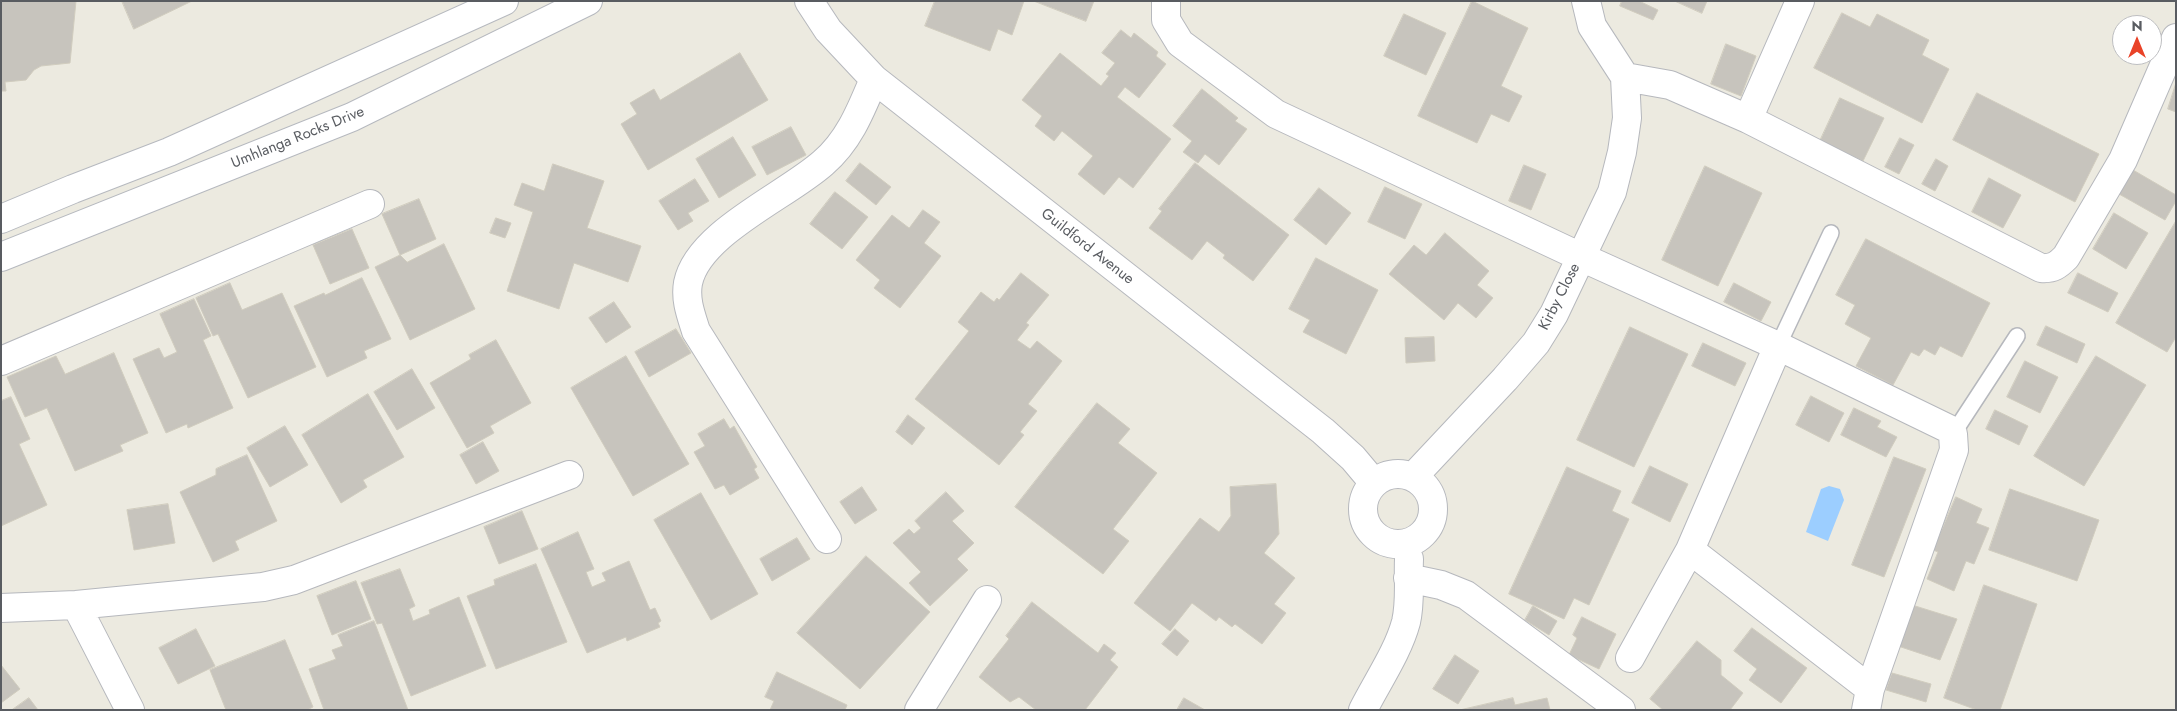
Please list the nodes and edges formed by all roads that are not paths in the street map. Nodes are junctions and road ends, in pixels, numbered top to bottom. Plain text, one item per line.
1 (504, 1) edge
2 (588, 1) edge
3 (809, 1) edge
4 (1166, 1) edge
5 (1586, 1) edge
6 (1800, 1) edge
7 (2176, 38) edge
8 (1625, 77) junction
9 (874, 79) junction
10 (1748, 119) junction
11 (370, 204) dead end
12 (1, 220) edge
13 (1831, 233) dead end
14 (1, 257) edge
15 (1580, 257) junction
16 (2017, 336) dead end
17 (1778, 346) junction
18 (1, 361) edge
19 (1953, 434) junction
20 (569, 475) dead end
21 (1413, 477) junction
22 (1374, 483) junction
23 (826, 539) dead end
24 (1409, 544) junction
25 (1690, 550) junction
26 (1408, 578) junction
27 (987, 600) dead end
28 (76, 605) junction
29 (1, 608) edge
30 (1630, 658) dead end
31 (1868, 699) edge
32 (130, 710) edge
33 (919, 710) edge
34 (1363, 710) edge
35 (1621, 710) edge

1 - 12 street
2 - 14 street, Umhlanga Rocks Drive
3 - 9 street, Guildford Avenue
4 - 15 street
5 - 8 street
6 - 10 street
7 - 10 street
8 - 10 street
8 - 15 street, Kirby Close
9 - 22 street, Guildford Avenue
9 - 23 street
11 - 18 street
13 - 17 lane
15 - 17 street
15 - 21 street, Kirby Close
16 - 19 lane
17 - 19 street
17 - 25 street
19 - 31 street
20 - 28 street
21 - 22 street
21 - 24 street
22 - 24 street
24 - 26 street
25 - 30 street
25 - 31 street
26 - 34 street
26 - 35 street
27 - 33 street
28 - 29 street
28 - 32 street

